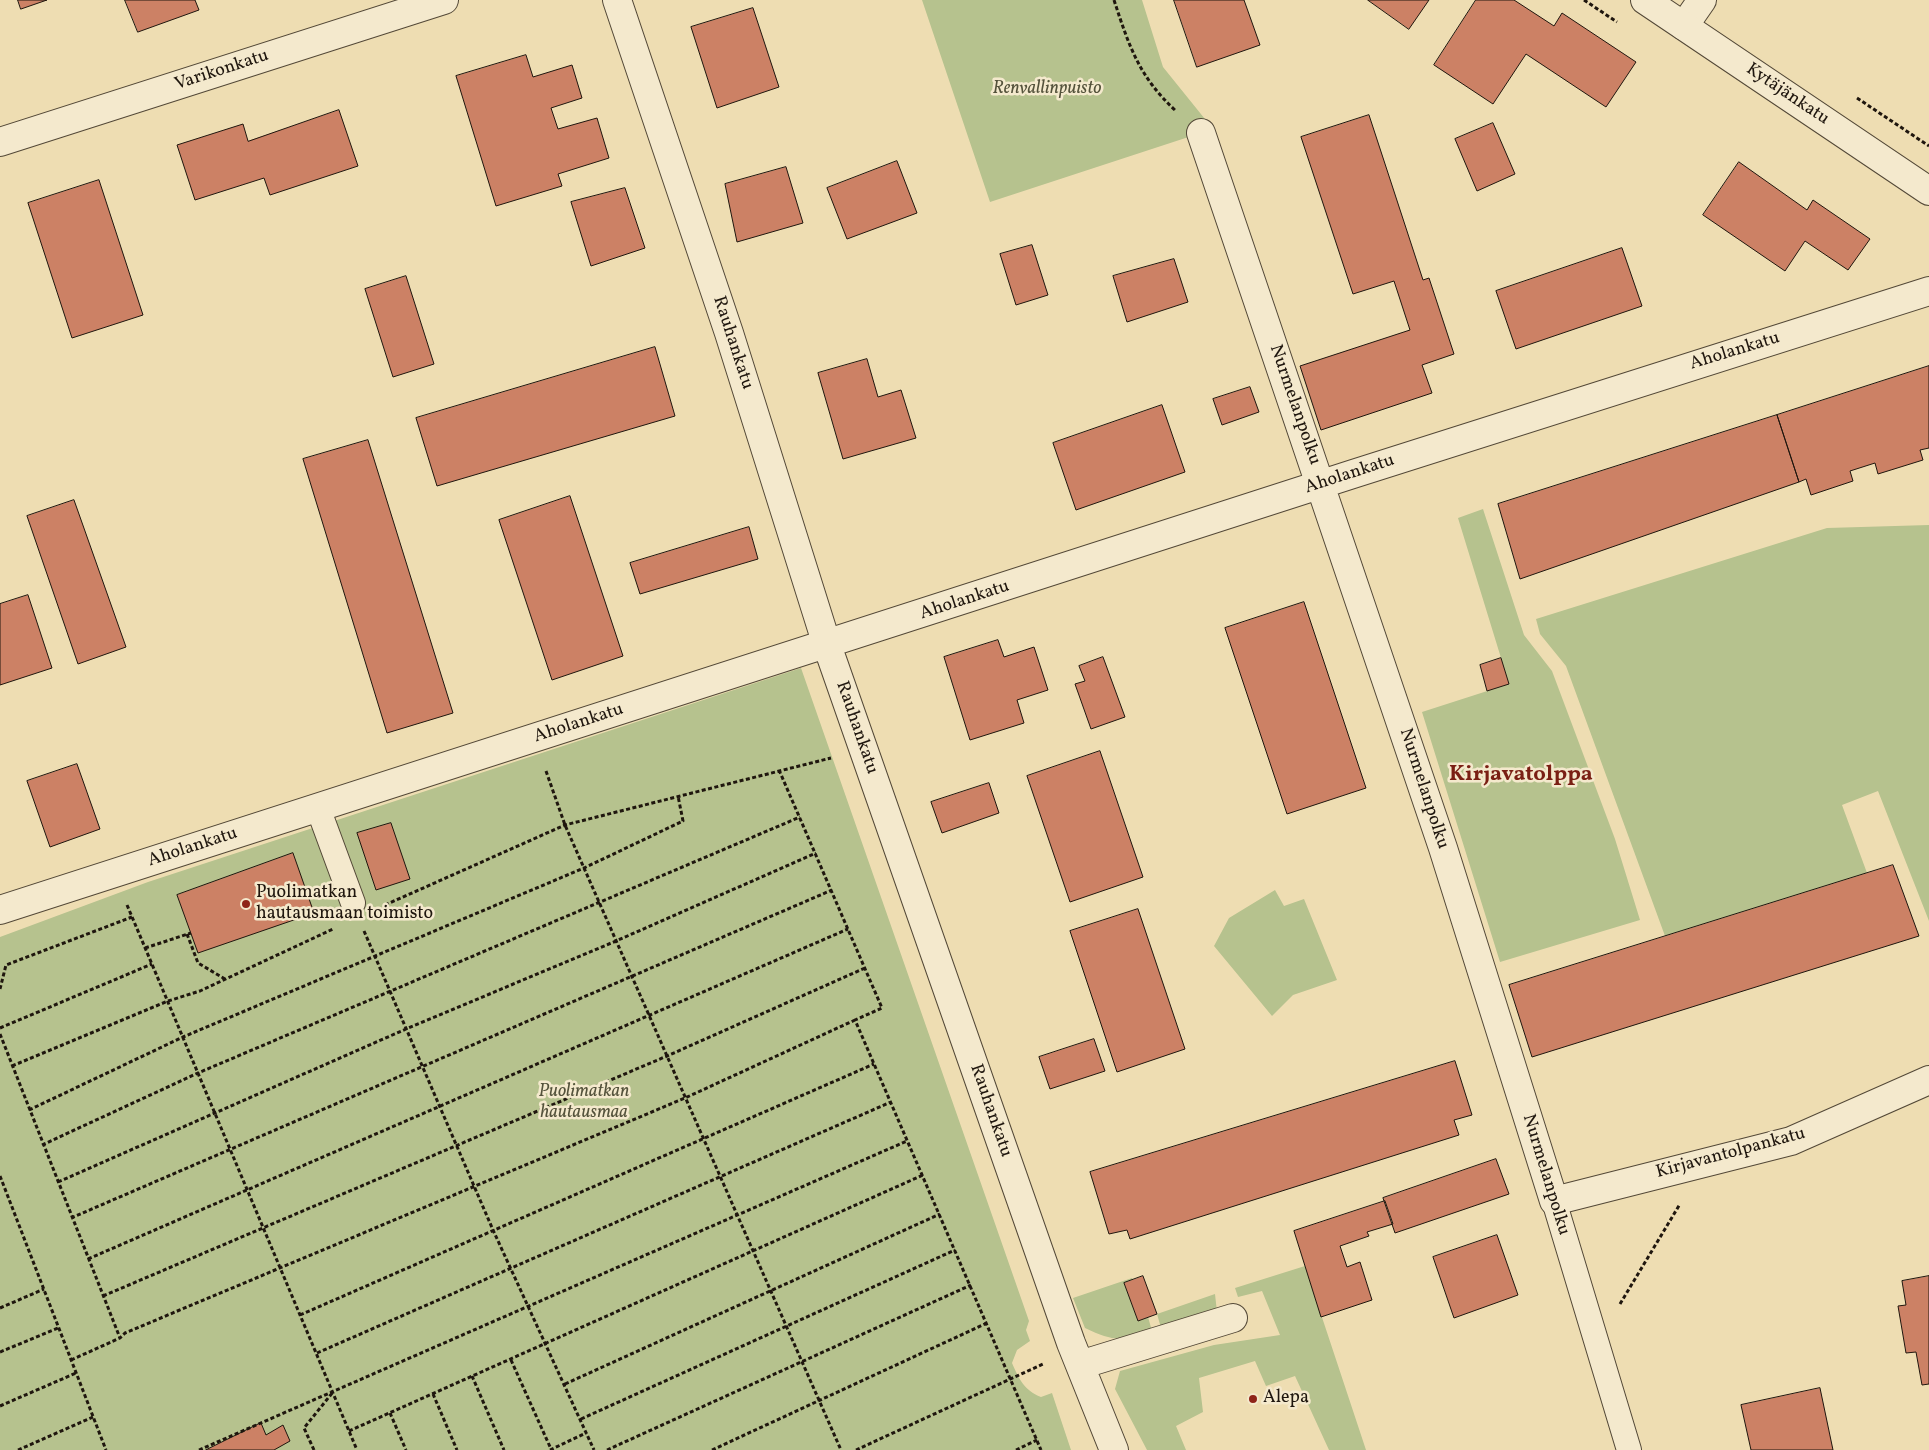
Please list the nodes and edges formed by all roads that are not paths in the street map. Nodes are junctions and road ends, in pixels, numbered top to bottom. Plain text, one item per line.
1 (444, 0) edge
2 (617, 0) edge
3 (1645, 0) edge
4 (1702, 0) edge
5 (1684, 26) junction
6 (1200, 133) road end
7 (0, 142) edge
8 (1929, 191) edge
9 (1929, 291) edge
10 (1321, 484) junction
11 (827, 645) junction
12 (318, 808) junction
13 (0, 910) edge
14 (356, 910) road end
15 (1929, 1080) edge
16 (1554, 1201) junction
17 (1233, 1318) dead end
18 (1080, 1365) junction
19 (1114, 1450) edge
20 (1629, 1450) edge

1 - 7 street, Varikonkatu
2 - 11 street, Rauhankatu
3 - 5 street, Kytäjänkatu
4 - 5 street
5 - 8 street, Kytäjänkatu
6 - 10 street, Nurmelanpolku
9 - 10 street, Aholankatu
10 - 11 street, Aholankatu
10 - 16 street, Nurmelanpolku
11 - 12 street, Aholankatu
11 - 18 street, Rauhankatu
12 - 13 street, Aholankatu
12 - 14 lane
15 - 16 street, Kirjavantolpankatu
16 - 20 lane, Nurmelanpolku
17 - 18 street
18 - 19 street, Rauhankatu

